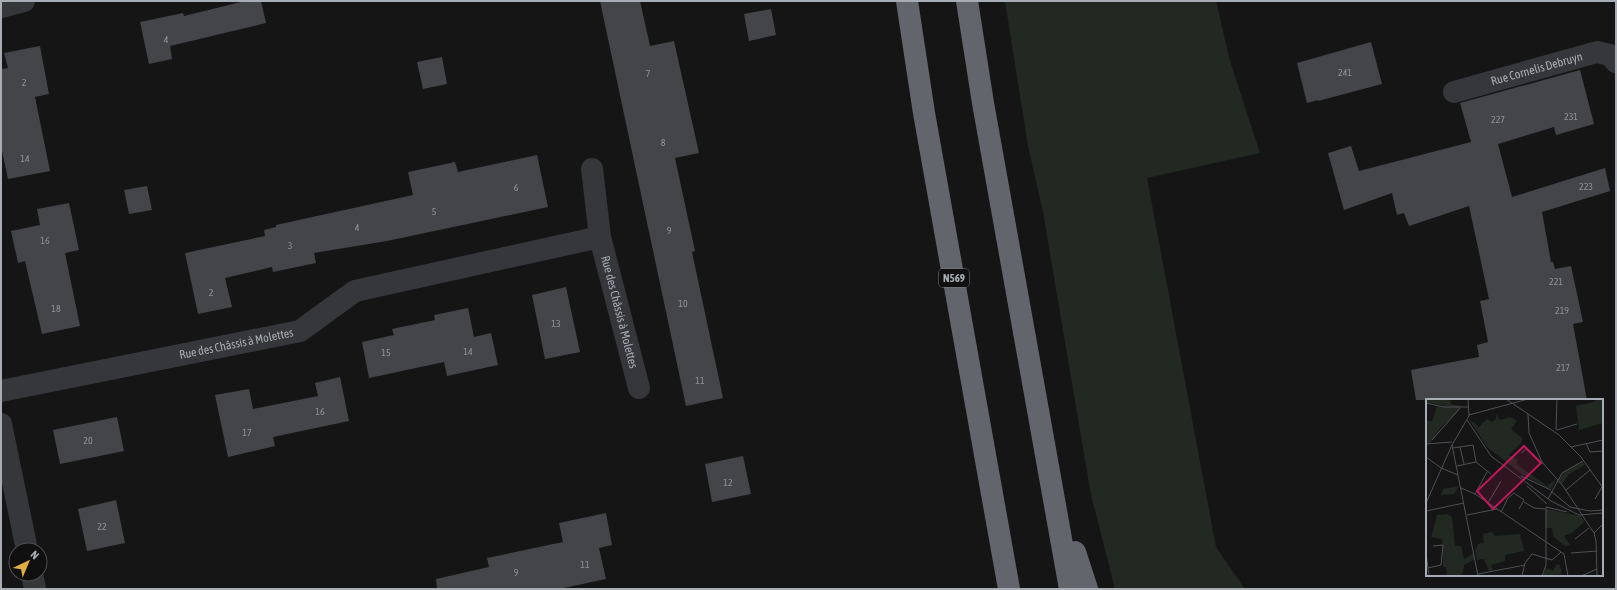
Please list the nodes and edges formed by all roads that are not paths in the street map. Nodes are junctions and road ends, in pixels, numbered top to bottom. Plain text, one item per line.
1 (24, 1) edge
2 (906, 1) edge
3 (967, 1) edge
4 (1, 6) edge
5 (1616, 62) edge
6 (1454, 92) dead end
7 (592, 170) dead end
8 (600, 237) junction
9 (640, 388) dead end
10 (1, 391) edge
11 (1, 424) edge
12 (1051, 479) junction
13 (25, 542) edge
14 (1003, 554) junction
15 (1002, 589) edge
16 (1009, 589) edge
17 (1070, 589) edge
18 (1087, 589) edge

1 - 4 street
2 - 14 highway, N569
3 - 12 highway
5 - 6 street, Rue Cornelis Debruyn
7 - 8 street, Rue des Châssis à Molettes
8 - 9 street, Rue des Châssis à Molettes
8 - 10 street, Rue des Châssis à Molettes
11 - 13 street
12 - 17 highway
12 - 18 highway
14 - 15 highway
14 - 16 highway, N569

